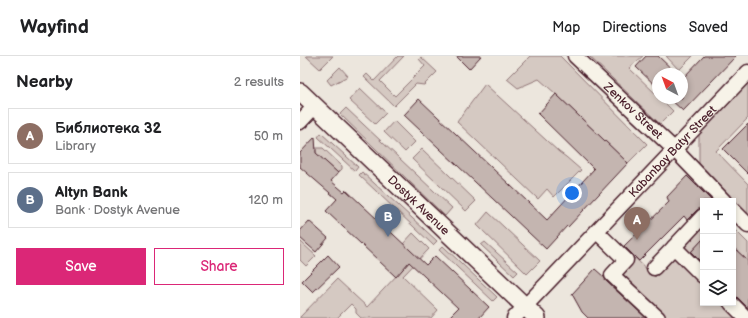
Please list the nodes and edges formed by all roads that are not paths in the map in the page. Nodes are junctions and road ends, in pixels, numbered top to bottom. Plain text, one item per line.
1 (575, 56) edge
2 (748, 72) edge
3 (300, 92) edge
4 (315, 106) junction
5 (300, 122) edge
6 (674, 150) junction
7 (719, 198) edge
8 (736, 213) edge
9 (700, 219) edge
10 (748, 225) edge
11 (597, 232) junction
12 (674, 247) junction
13 (654, 268) dead end
14 (700, 273) edge
15 (734, 306) edge
16 (525, 314) edge
17 (658, 318) edge
18 (746, 318) edge

1 - 6 street, Zenkov Street
2 - 6 street, Kabanbay Batyr Street
3 - 4 main road, Dostyk Avenue
4 - 5 street
4 - 16 main road, Dostyk Avenue
6 - 7 street, Zenkov Street
6 - 11 street, Kabanbay Batyr Street
8 - 10 street
9 - 12 street
11 - 16 street, Kabanbay Batyr Street
11 - 17 street
12 - 13 street
12 - 14 street
15 - 18 street

